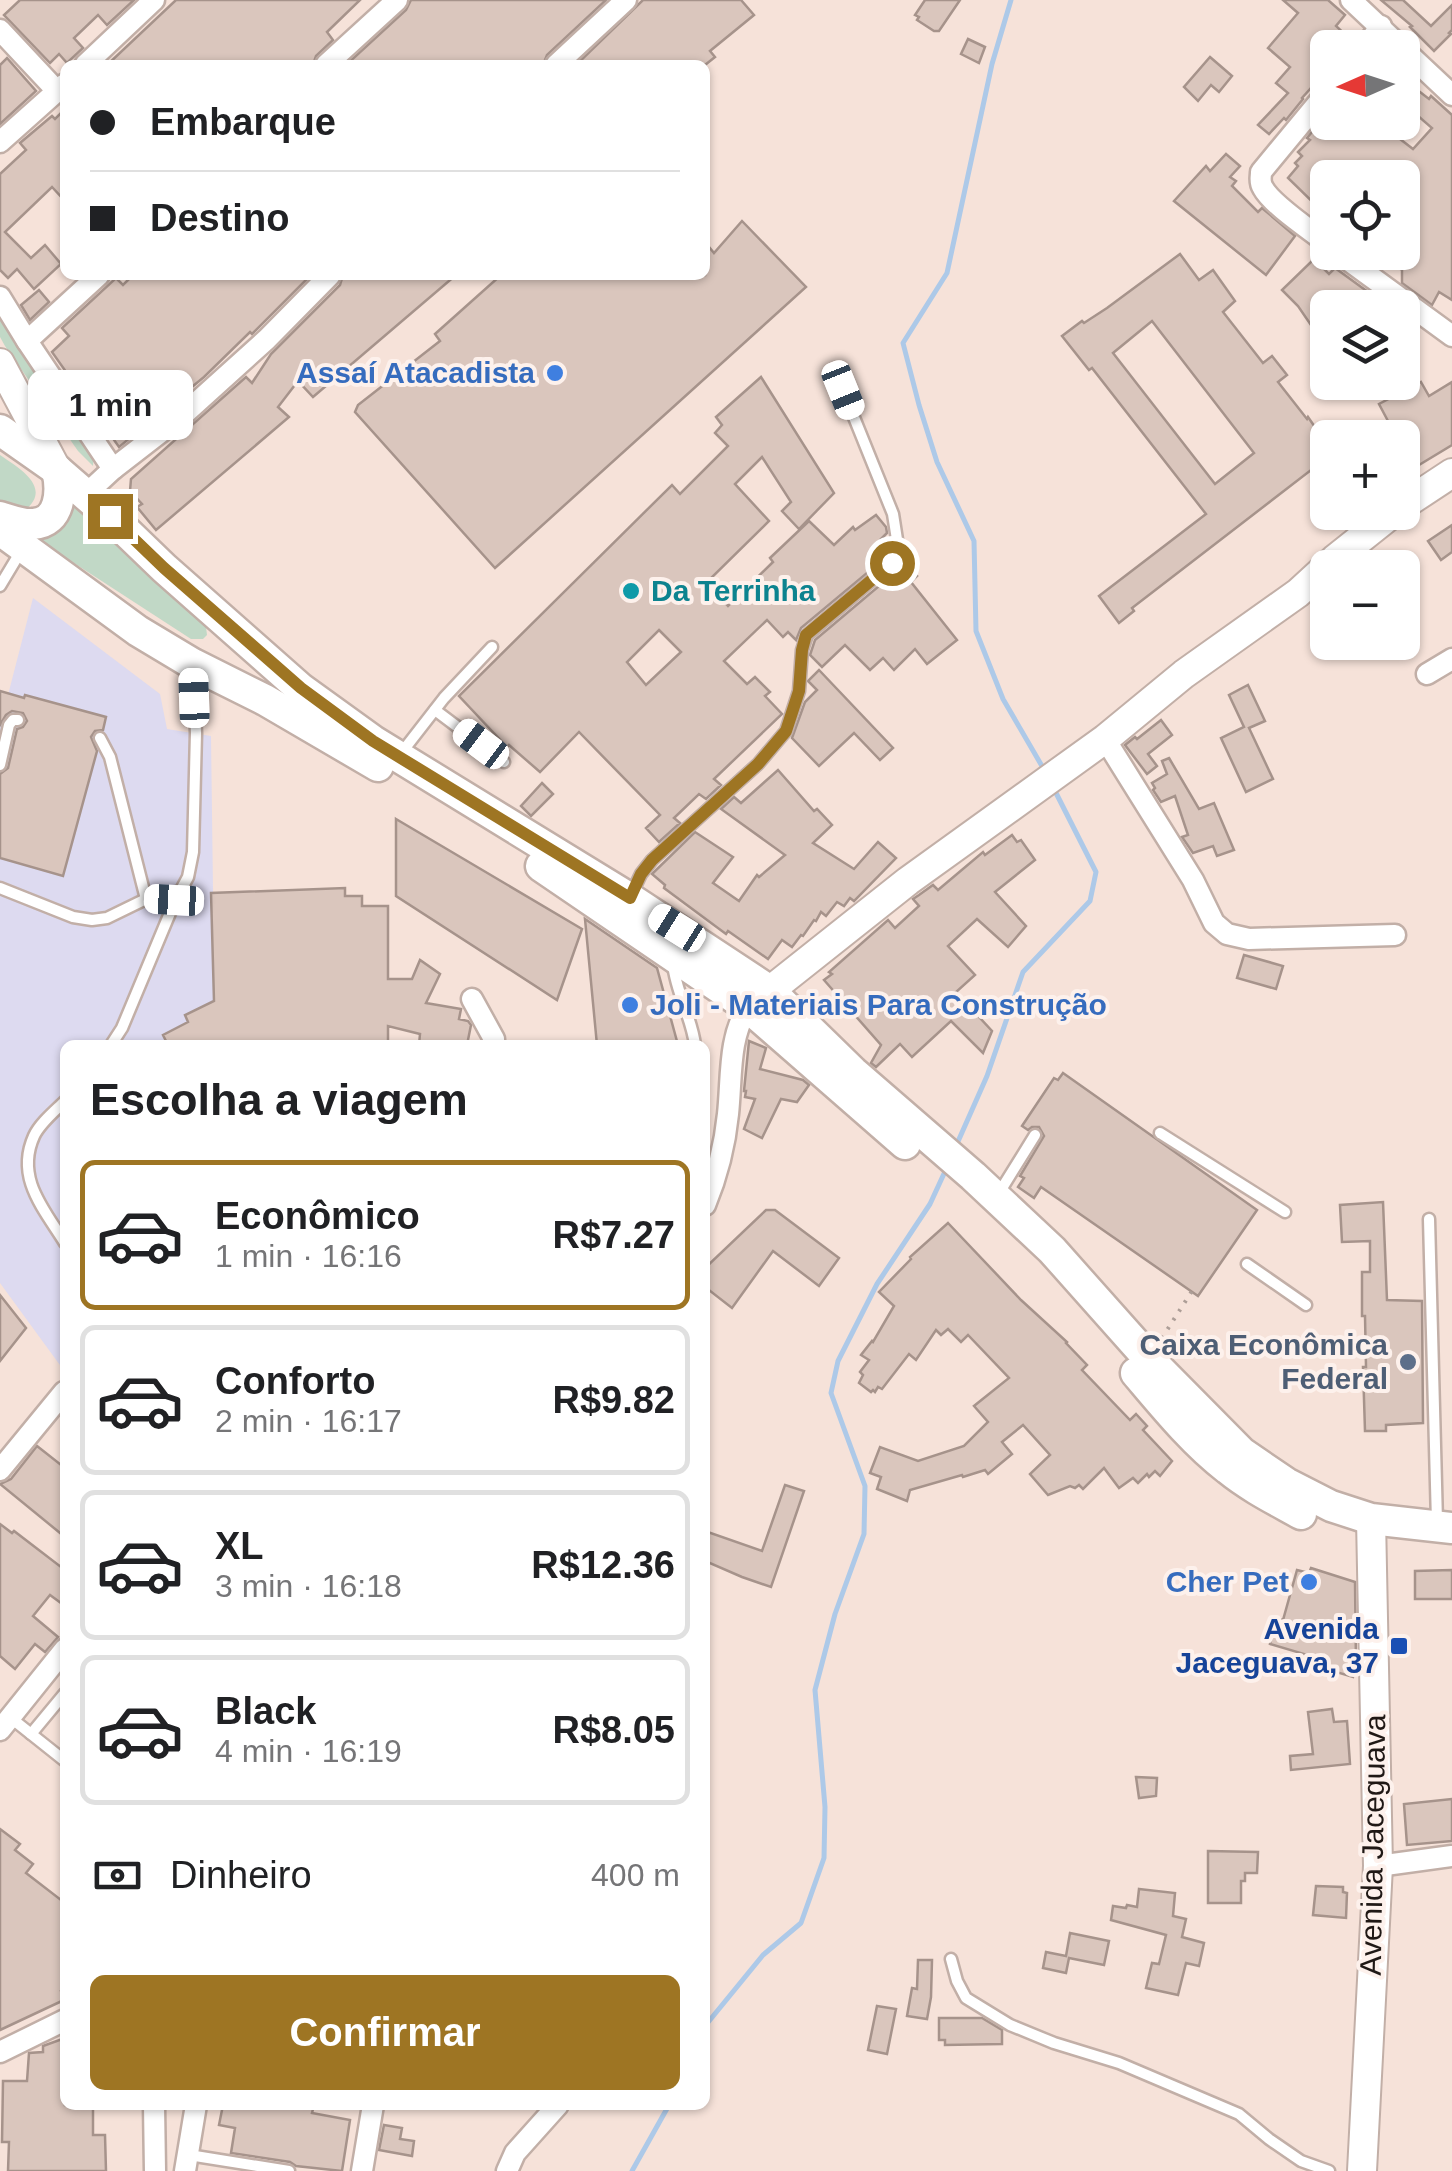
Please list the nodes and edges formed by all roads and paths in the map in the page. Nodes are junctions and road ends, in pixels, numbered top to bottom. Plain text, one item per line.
1 (154, 0) edge
2 (397, 0) edge
3 (626, 0) edge
4 (1351, 0) edge
5 (1382, 26) junction
6 (0, 30) edge
7 (1379, 30) edge
8 (1386, 30) edge
9 (90, 60) edge
10 (331, 60) edge
11 (561, 60) edge
12 (1420, 65) edge
13 (60, 87) edge
14 (60, 89) edge
15 (1452, 96) edge
16 (1310, 113) edge
17 (0, 142) edge
18 (1310, 230) edge
19 (1362, 270) edge
20 (94, 280) edge
21 (325, 280) edge
22 (0, 297) edge
23 (1452, 336) edge
24 (27, 341) junction
25 (0, 363) edge
26 (843, 390) dead end
27 (0, 430) edge
28 (113, 468) junction
29 (57, 470) junction
30 (1452, 474) edge
31 (1420, 494) edge
32 (85, 495) junction
33 (0, 517) edge
34 (1372, 530) edge
35 (12, 538) edge
36 (0, 586) edge
37 (235, 630) junction
38 (492, 646) dead end
39 (1452, 659) edge
40 (193, 664) junction
41 (1427, 674) dead end
42 (435, 710) junction
43 (18, 720) dead end
44 (100, 738) dead end
45 (1105, 739) junction
46 (398, 757) junction
47 (504, 762) dead end
48 (0, 765) edge
49 (0, 888) edge
50 (630, 898) junction
51 (146, 899) junction
52 (174, 900) junction
53 (1395, 936) dead end
54 (672, 956) junction
55 (759, 999) junction
56 (472, 1000) dead end
57 (114, 1040) edge
58 (494, 1040) edge
59 (694, 1040) edge
60 (60, 1106) edge
61 (1160, 1133) dead end
62 (1035, 1135) dead end
63 (968, 1184) junction
64 (710, 1189) edge
65 (996, 1198) junction
66 (1285, 1212) dead end
67 (1429, 1219) dead end
68 (60, 1235) edge
69 (1248, 1264) dead end
70 (1192, 1292) dead end
71 (1306, 1305) dead end
72 (1149, 1359) junction
73 (60, 1397) edge
74 (1190, 1408) junction
75 (0, 1470) edge
76 (1372, 1528) junction
77 (1447, 1533) edge
78 (60, 1655) edge
79 (60, 1699) edge
80 (5, 1724) edge
81 (31, 1734) junction
82 (60, 1757) edge
83 (1452, 1856) edge
84 (1378, 1866) junction
85 (950, 1958) dead end
86 (60, 2022) edge
87 (0, 2052) edge
88 (154, 2110) edge
89 (195, 2110) edge
90 (372, 2110) edge
91 (554, 2110) edge
92 (187, 2163) edge
93 (155, 2171) edge
94 (288, 2171) edge
95 (362, 2171) edge
96 (507, 2171) edge
97 (1330, 2171) edge
98 (1362, 2171) edge

1 - 9 street
2 - 10 street
3 - 11 street
4 - 5 street
5 - 7 street
5 - 8 street
6 - 13 street
12 - 15 street
14 - 17 street
16 - 18 street
19 - 23 street
20 - 24 street
21 - 28 street
22 - 24 street
24 - 28 street
25 - 29 main road
26 - 50 lane
27 - 29 main road
28 - 32 street
29 - 32 main road
29 - 33 main road
30 - 31 main road
32 - 37 main road
34 - 45 main road
35 - 36 lane
35 - 40 main road
37 - 40 main road
37 - 46 main road
38 - 42 lane
39 - 41 street
40 - 52 lane
40 - 54 main road
42 - 46 lane
42 - 47 lane
43 - 48 lane
44 - 51 lane
45 - 53 street
45 - 55 main road
46 - 50 main road
49 - 51 lane
50 - 55 main road
51 - 52 lane
52 - 57 lane
54 - 55 main road
54 - 59 lane
55 - 63 main road
55 - 64 street
56 - 58 street
60 - 68 lane
61 - 66 lane
62 - 65 lane
63 - 65 main road
63 - 74 main road
65 - 72 main road
67 - 77 lane
69 - 71 lane
70 - 72 path
72 - 74 main road
73 - 75 street
74 - 76 main road
76 - 77 main road
76 - 84 main road, Avenida Jaceguava
78 - 80 street
79 - 81 lane
80 - 81 lane
81 - 82 lane
83 - 84 street
84 - 98 main road, Avenida Jaceguava
85 - 97 lane
86 - 87 street
88 - 93 street
89 - 92 street
90 - 95 street
91 - 96 street
92 - 94 lane

